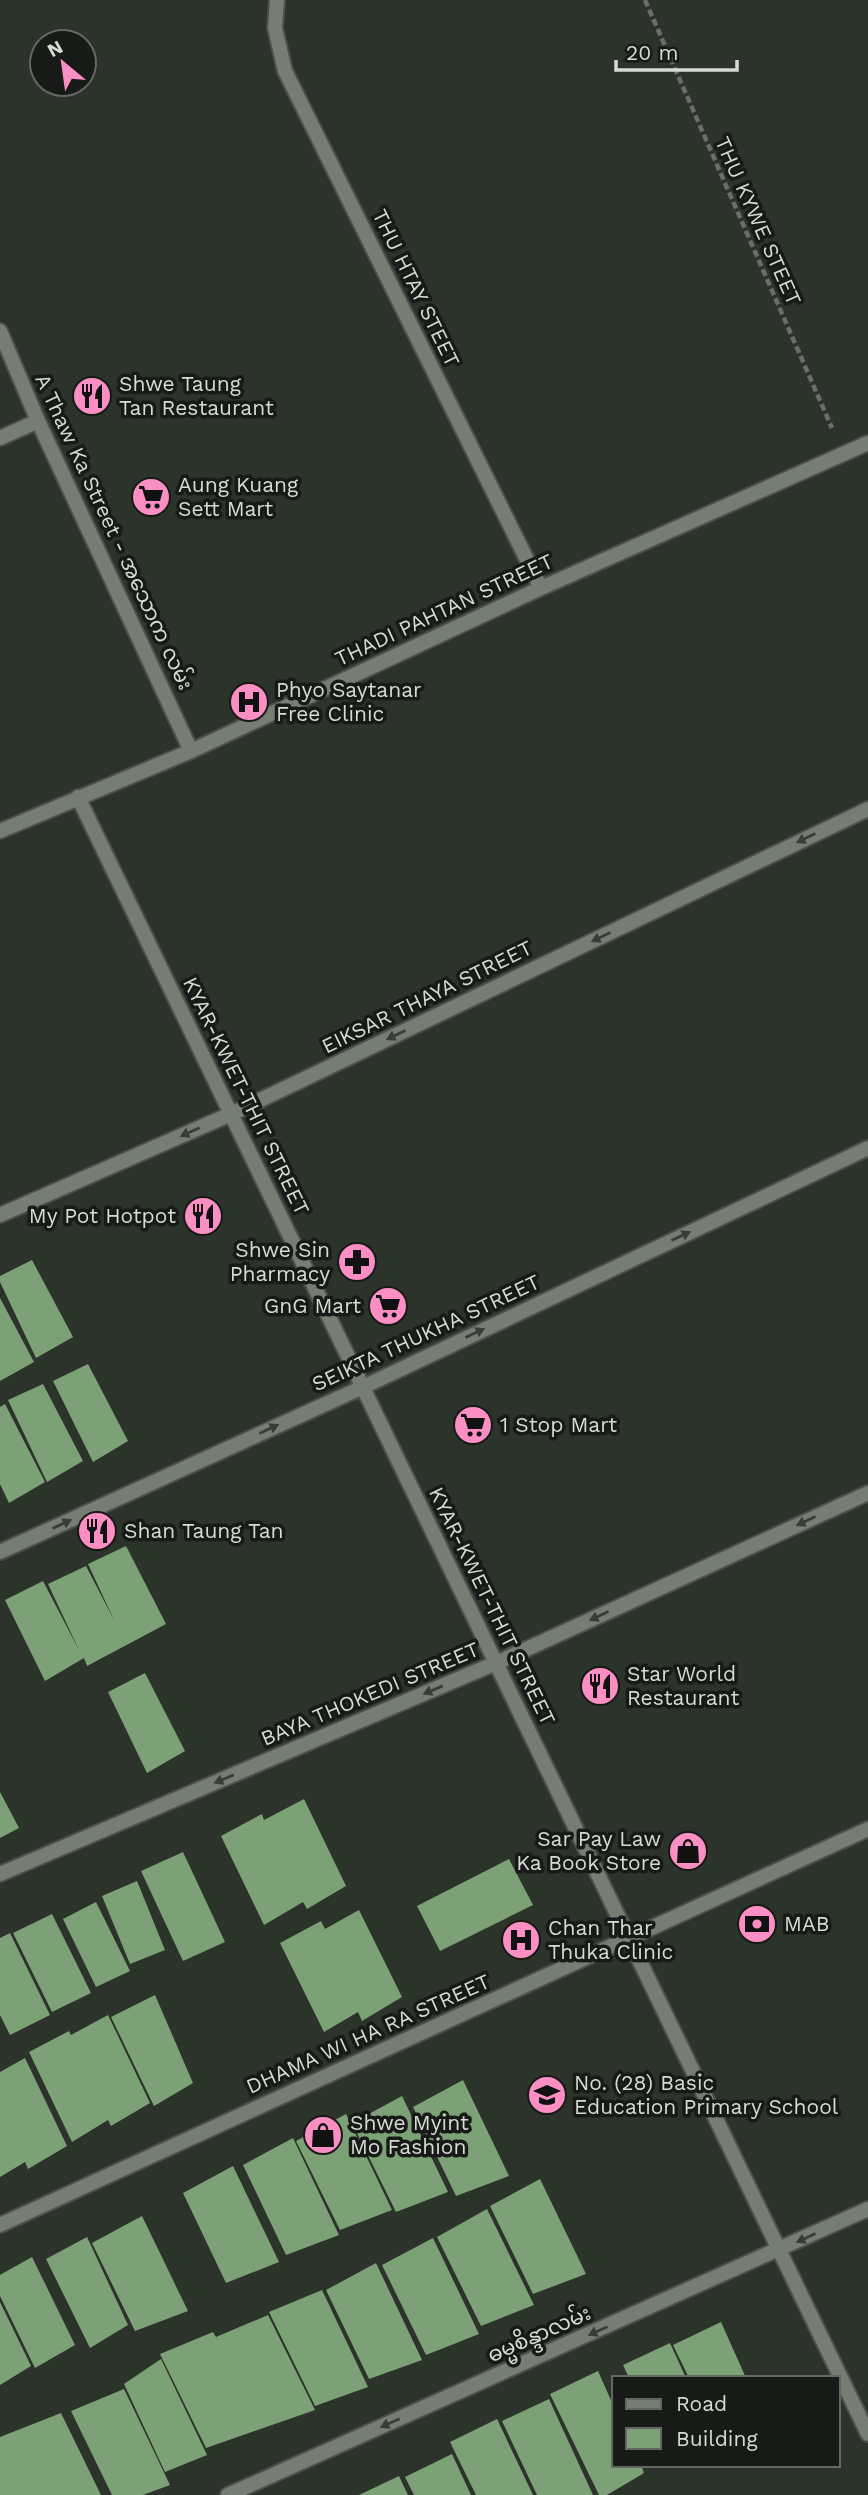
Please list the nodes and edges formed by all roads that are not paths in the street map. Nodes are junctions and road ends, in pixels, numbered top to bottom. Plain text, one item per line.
1 (277, 0) edge
2 (0, 331) edge
3 (38, 421) junction
4 (0, 438) edge
5 (868, 443) edge
6 (541, 588) junction
7 (191, 751) junction
8 (78, 797) junction
9 (868, 809) edge
10 (0, 831) edge
11 (231, 1114) junction
12 (868, 1148) edge
13 (0, 1216) edge
14 (363, 1387) junction
15 (868, 1493) edge
16 (0, 1552) edge
17 (496, 1663) junction
18 (868, 1829) edge
19 (0, 1874) edge
20 (629, 1938) junction
21 (868, 2209) edge
22 (0, 2225) edge
23 (779, 2250) junction
24 (840, 2376) edge
25 (840, 2376) edge
26 (868, 2434) edge
27 (228, 2495) edge

1 - 6 street, THU HTAY STEET
2 - 3 street, A Thaw Ka Street - အသောက လမ်း
3 - 4 street
3 - 7 street, A Thaw Ka Street - အသောက လမ်း
5 - 6 street, THADI PAHTAN STREET
6 - 7 street, THADI PAHTAN STREET
7 - 8 street, THADI PAHTAN STREET
8 - 10 street, THADI PAHTAN STREET
8 - 11 street, KYAR-KWET-THIT STREET
9 -> 11 street, EIKSAR THAYA STREET
11 -> 13 street, EIKSAR THAYA STREET
11 - 14 street, KYAR-KWET-THIT STREET
14 -> 12 street, SEIKTA THUKHA STREET
16 -> 14 street, SEIKTA THUKHA STREET
14 - 17 street, KYAR-KWET-THIT STREET
15 -> 17 street, BAYA THOKEDI STREET
17 -> 19 street, BAYA THOKEDI STREET
17 - 20 street, KYAR-KWET-THIT STREET
18 - 20 street, DHAMA WI HA RA STREET
20 - 22 street, DHAMA WI HA RA STREET
20 - 23 street, KYAR-KWET-THIT STREET
21 -> 23 street, ဓမ္မစိန္ဒာလမ်း
23 - 24 street, KYAR-KWET-THIT STREET
23 -> 27 street, ဓမ္မစိန္ဒာလမ်း
25 - 26 street, KYAR-KWET-THIT STREET

